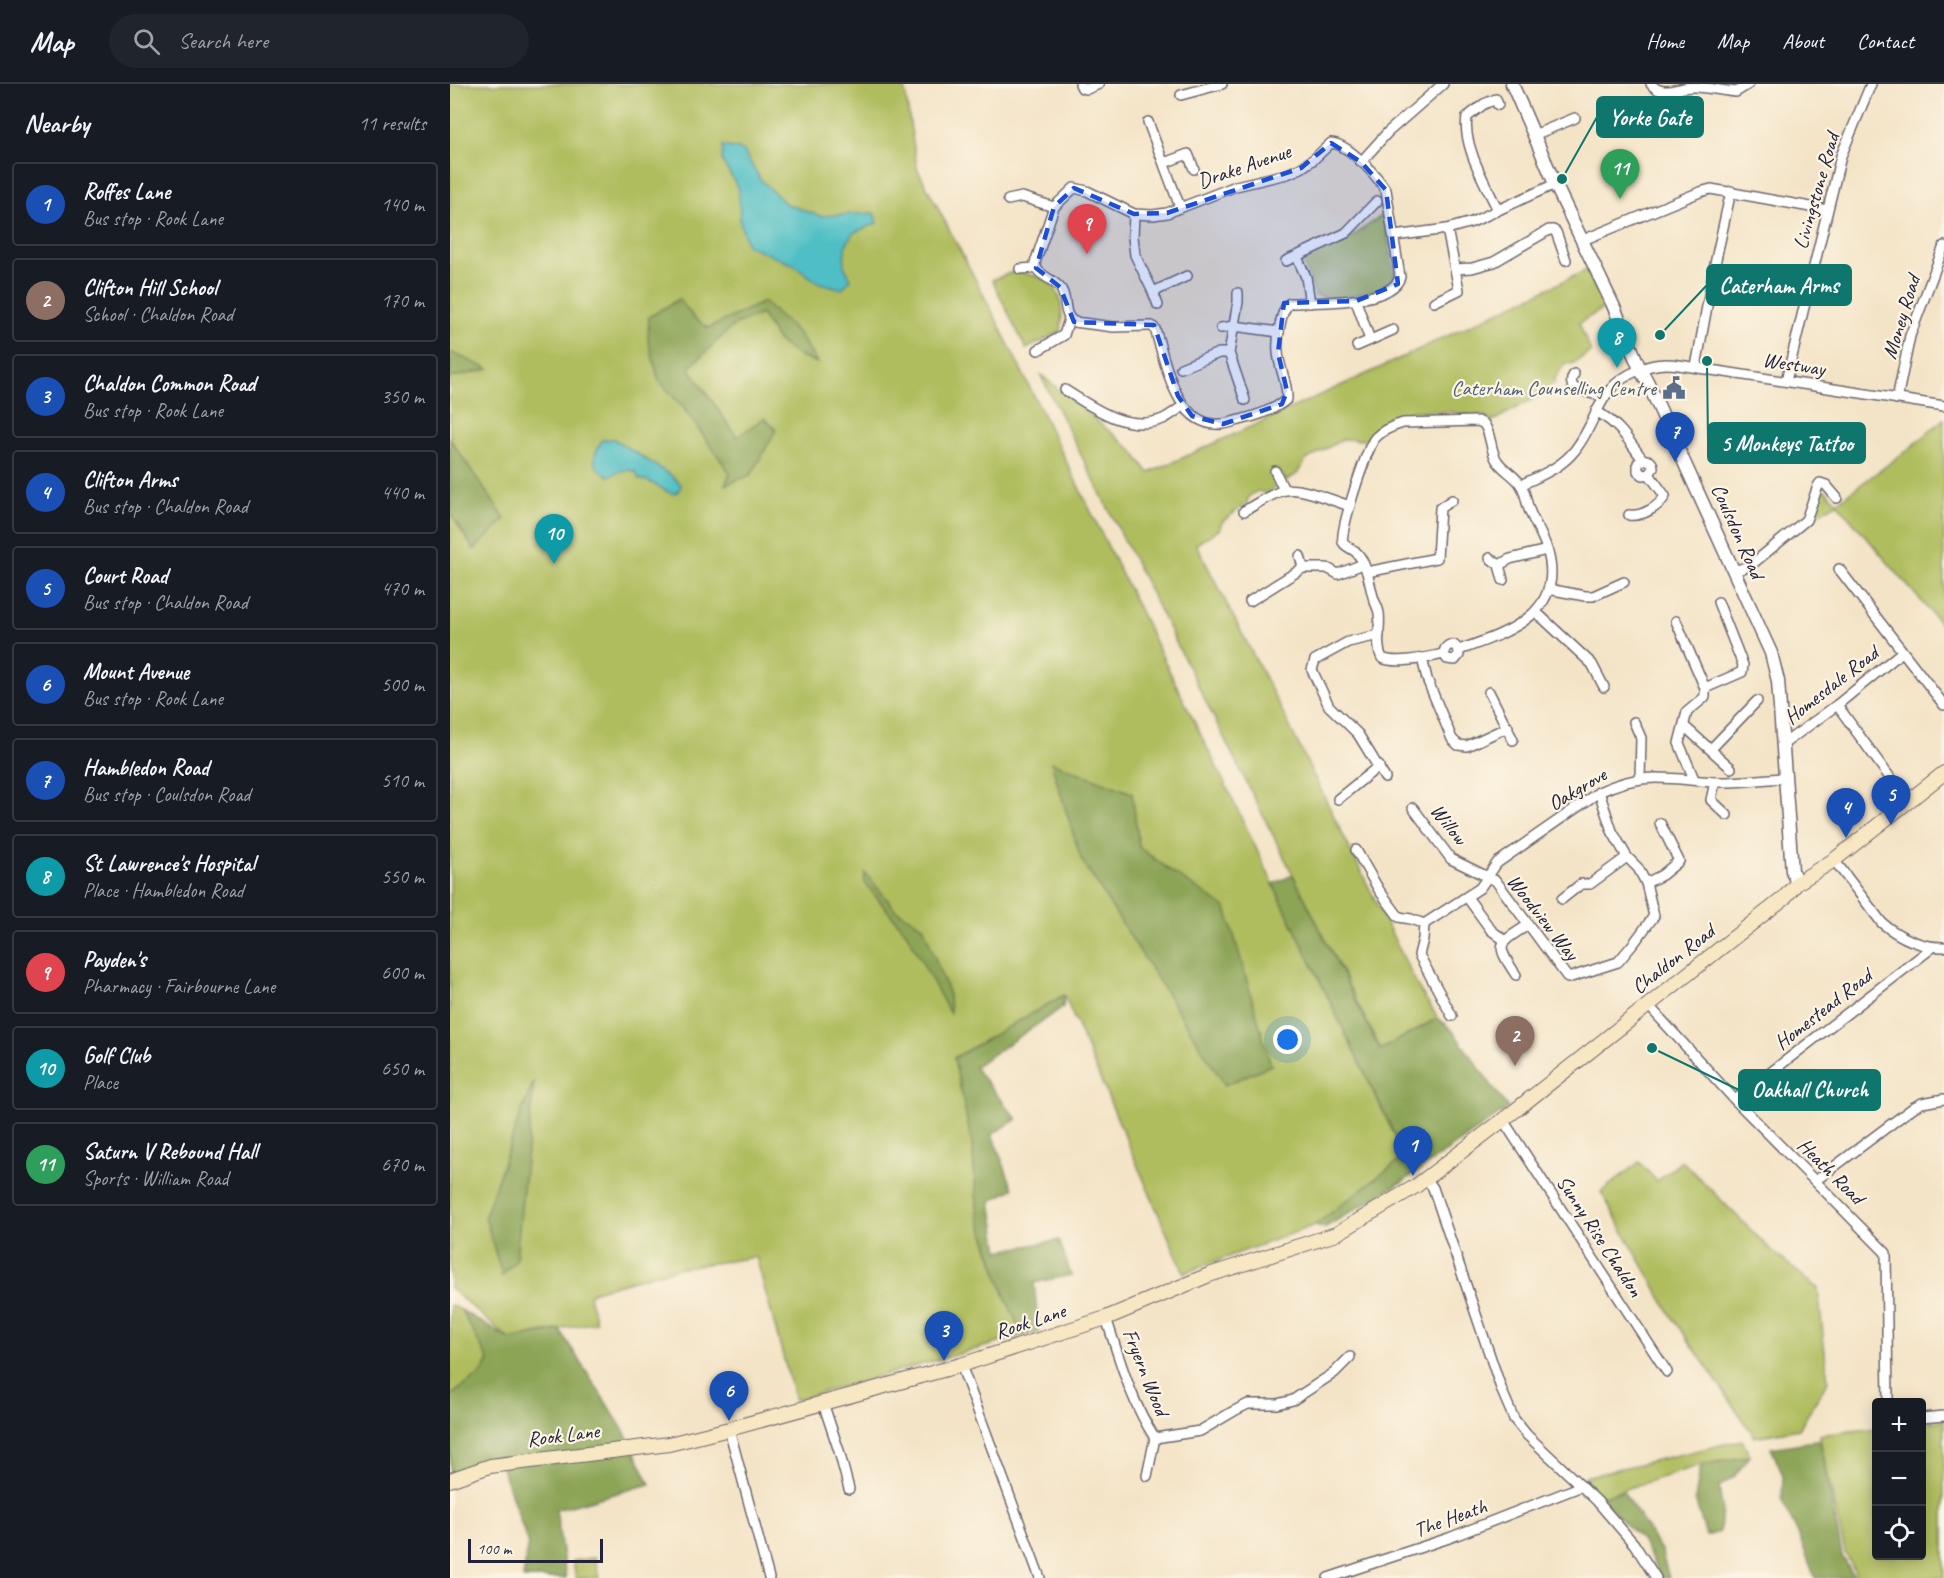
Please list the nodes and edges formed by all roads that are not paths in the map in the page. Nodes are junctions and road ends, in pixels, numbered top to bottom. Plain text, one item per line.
1 (1080, 84) edge
2 (1099, 84) edge
3 (1222, 84) edge
4 (1443, 84) edge
5 (1512, 84) edge
6 (1651, 84) edge
7 (1749, 84) edge
8 (1871, 84) edge
9 (1181, 95) dead end
10 (1498, 105) dead end
11 (1575, 118) dead end
12 (1148, 122) dead end
13 (1534, 135) junction
14 (1361, 162) junction
15 (1164, 163) junction
16 (1194, 169) dead end
17 (1555, 184) junction
18 (1731, 191) junction
19 (1008, 200) dead end
20 (1377, 201) dead end
21 (1054, 207) junction
22 (1180, 207) junction
23 (1498, 210) junction
24 (1827, 210) junction
25 (1134, 214) junction
26 (1447, 229) junction
27 (1394, 236) junction
28 (1582, 240) junction
29 (1944, 246) edge
30 (1297, 257) junction
31 (1566, 260) dead end
32 (1286, 261) dead end
33 (1036, 268) junction
34 (1455, 268) junction
35 (1020, 269) dead end
36 (1187, 276) dead end
37 (1153, 292) junction
38 (1238, 293) dead end
39 (1356, 301) junction
40 (1434, 302) dead end
41 (1310, 303) junction
42 (1158, 305) dead end
43 (1069, 319) junction
44 (1234, 326) junction
45 (1221, 327) dead end
46 (1393, 330) dead end
47 (1279, 332) junction
48 (1370, 340) junction
49 (1358, 346) dead end
50 (1038, 350) dead end
51 (1229, 353) junction
52 (1696, 367) junction
53 (1181, 368) dead end
54 (1640, 369) junction
55 (1574, 374) dead end
56 (1786, 381) junction
57 (1065, 390) dead end
58 (1604, 398) junction
59 (1897, 399) junction
60 (1245, 400) dead end
61 (1183, 406) junction
62 (1944, 406) edge
63 (1596, 411) junction
64 (1275, 471) dead end
65 (1521, 485) junction
66 (1284, 490) junction
67 (1837, 498) dead end
68 (1452, 500) dead end
69 (1350, 506) junction
70 (1244, 511) dead end
71 (1629, 515) dead end
72 (1547, 550) junction
73 (1300, 556) dead end
74 (1490, 558) dead end
75 (1499, 565) junction
76 (1303, 568) junction
77 (1365, 568) junction
78 (1839, 569) dead end
79 (1735, 571) junction
80 (1503, 580) dead end
81 (1623, 582) dead end
82 (1548, 589) junction
83 (1250, 600) dead end
84 (1718, 602) dead end
85 (1536, 612) junction
86 (1676, 621) dead end
87 (1379, 635) junction
88 (1902, 652) junction
89 (1422, 658) junction
90 (1604, 687) dead end
91 (1705, 688) junction
92 (1489, 692) dead end
93 (1757, 702) dead end
94 (1837, 705) junction
95 (1944, 705) edge
96 (1634, 722) dead end
97 (1684, 726) junction
98 (1508, 727) junction
99 (1513, 741) dead end
100 (1782, 746) junction
101 (1711, 749) junction
102 (1379, 766) junction
103 (1731, 768) dead end
104 (1944, 773) edge
105 (1385, 777) dead end
106 (1640, 778) junction
107 (1784, 778) junction
108 (1694, 779) junction
109 (1715, 782) junction
110 (1599, 792) junction
111 (1338, 799) dead end
112 (1907, 801) junction
113 (1413, 808) dead end
114 (1727, 815) dead end
115 (1660, 823) dead end
116 (1356, 850) dead end
117 (1627, 857) junction
118 (1834, 860) junction
119 (1488, 877) junction
120 (1646, 883) junction
121 (1797, 883) junction
122 (1467, 897) junction
123 (1562, 899) dead end
124 (1424, 924) junction
125 (1527, 925) junction
126 (1504, 940) junction
127 (1933, 947) junction
128 (1944, 947) edge
129 (1516, 975) dead end
130 (1648, 1005) junction
131 (1452, 1016) dead end
132 (1944, 1099) edge
133 (1735, 1100) junction
134 (1503, 1120) junction
135 (1426, 1178) junction
136 (1815, 1181) junction
137 (1106, 1318) junction
138 (1350, 1357) dead end
139 (961, 1365) junction
140 (1667, 1372) dead end
141 (1888, 1398) edge
142 (823, 1403) junction
143 (1944, 1416) edge
144 (1926, 1418) edge
145 (729, 1429) junction
146 (1155, 1438) junction
147 (1147, 1476) dead end
148 (450, 1480) edge
149 (1582, 1486) junction
150 (849, 1489) dead end
151 (769, 1578) edge
152 (1040, 1578) edge
153 (1328, 1578) edge
154 (1656, 1578) edge

1 - 2 street
3 - 9 street
4 - 14 street
5 - 13 street, Coulsdon Road
6 - 7 street
8 - 24 street, Livingstone Road
10 - 23 street
11 - 13 street
12 - 15 street
13 - 17 street, Coulsdon Road
14 - 22 street, Drake Avenue
14 - 27 street, Drake Avenue
15 - 16 street
15 - 22 street
17 - 23 street
17 - 28 street, Coulsdon Road
18 - 24 street
18 - 28 street
18 - 52 street
19 - 21 street
20 - 30 street
21 - 25 street, Drake Avenue
21 - 33 street
22 - 25 street, Drake Avenue
23 - 26 street
24 - 56 street, Livingstone Road
25 - 37 street
26 - 27 street
26 - 34 street
27 - 39 street, Drake Avenue
28 - 54 street, Coulsdon Road
29 - 59 street, Money Road
30 - 32 street
30 - 41 street
31 - 34 street
33 - 35 street
33 - 43 street
34 - 40 street
36 - 37 street
37 - 42 street
38 - 44 street
39 - 41 street
39 - 48 street
41 - 47 street
43 - 50 street
43 - 61 street
44 - 45 street
44 - 47 street
44 - 51 street
46 - 48 street
47 - 61 street
48 - 49 street
51 - 53 street
51 - 60 street
52 - 54 street, Westway
52 - 56 street, Westway
54 - 58 street, Westway
54 - 79 street, Coulsdon Road
55 - 58 street
56 - 59 street, Westway
57 - 61 street
58 - 63 street, Westway
59 - 62 street, Westway
63 - 65 street, Westway
63 - 71 street
64 - 66 street
65 - 69 street
65 - 72 street
66 - 69 street
66 - 70 street
67 - 79 street
68 - 77 street
69 - 77 street
72 - 75 street
72 - 82 street
73 - 76 street
74 - 75 street
75 - 80 street
76 - 77 street
76 - 83 street
77 - 87 street
78 - 88 street
79 - 100 street, Coulsdon Road
81 - 82 street
82 - 85 street
84 - 91 street
85 - 89 street
85 - 90 street
86 - 91 street
87 - 89 street
87 - 102 street
88 - 94 street, Homesdale Road
88 - 95 street
89 - 98 street
91 - 97 street
92 - 98 street
93 - 101 street
94 - 100 street, Homesdale Road
94 - 112 street
96 - 106 street
97 - 101 street
97 - 108 street
98 - 99 street
100 - 107 street, Coulsdon Road
101 - 103 street
102 - 105 street
102 - 111 street
104 - 112 main road, Chaldon Road
106 - 108 street, Oakgrove
106 - 110 street, Oakgrove
107 - 109 street, Oakgrove
107 - 121 street, Coulsdon Road
108 - 109 street, Oakgrove
109 - 114 street
110 - 117 street, Woodview Way
110 - 119 street, Oakgrove
112 - 118 main road, Chaldon Road
113 - 119 street, Willow
115 - 120 street
116 - 124 street
117 - 120 street, Woodview Way
117 - 123 street
118 - 121 main road, Chaldon Road
118 - 127 street
119 - 122 street, Oakgrove
119 - 125 street, Woodview Way
120 - 125 street, Woodview Way
121 - 130 main road, Chaldon Road
122 - 124 street, Oakgrove
122 - 126 street
124 - 131 street
125 - 126 street
126 - 129 street
127 - 128 street
127 - 133 street, Homestead Road
130 - 133 street, Heath Road
130 - 134 main road, Chaldon Road
132 - 136 street
133 - 136 street, Heath Road
134 - 135 main road, Chaldon Road
134 - 140 street, Sunny Rise Chaldon
135 - 137 main road, Rook Lane
135 - 149 street
136 - 141 street, Heath Road
137 - 139 main road, Rook Lane
137 - 146 street, Fryern Wood
138 - 146 street, Fryern Wood
139 - 142 main road, Rook Lane
139 - 152 street
142 - 145 main road, Rook Lane
142 - 150 street
143 - 144 street
145 - 148 main road, Rook Lane
145 - 151 street
146 - 147 street, Fryern Wood
149 - 153 street, The Heath
149 - 154 street

